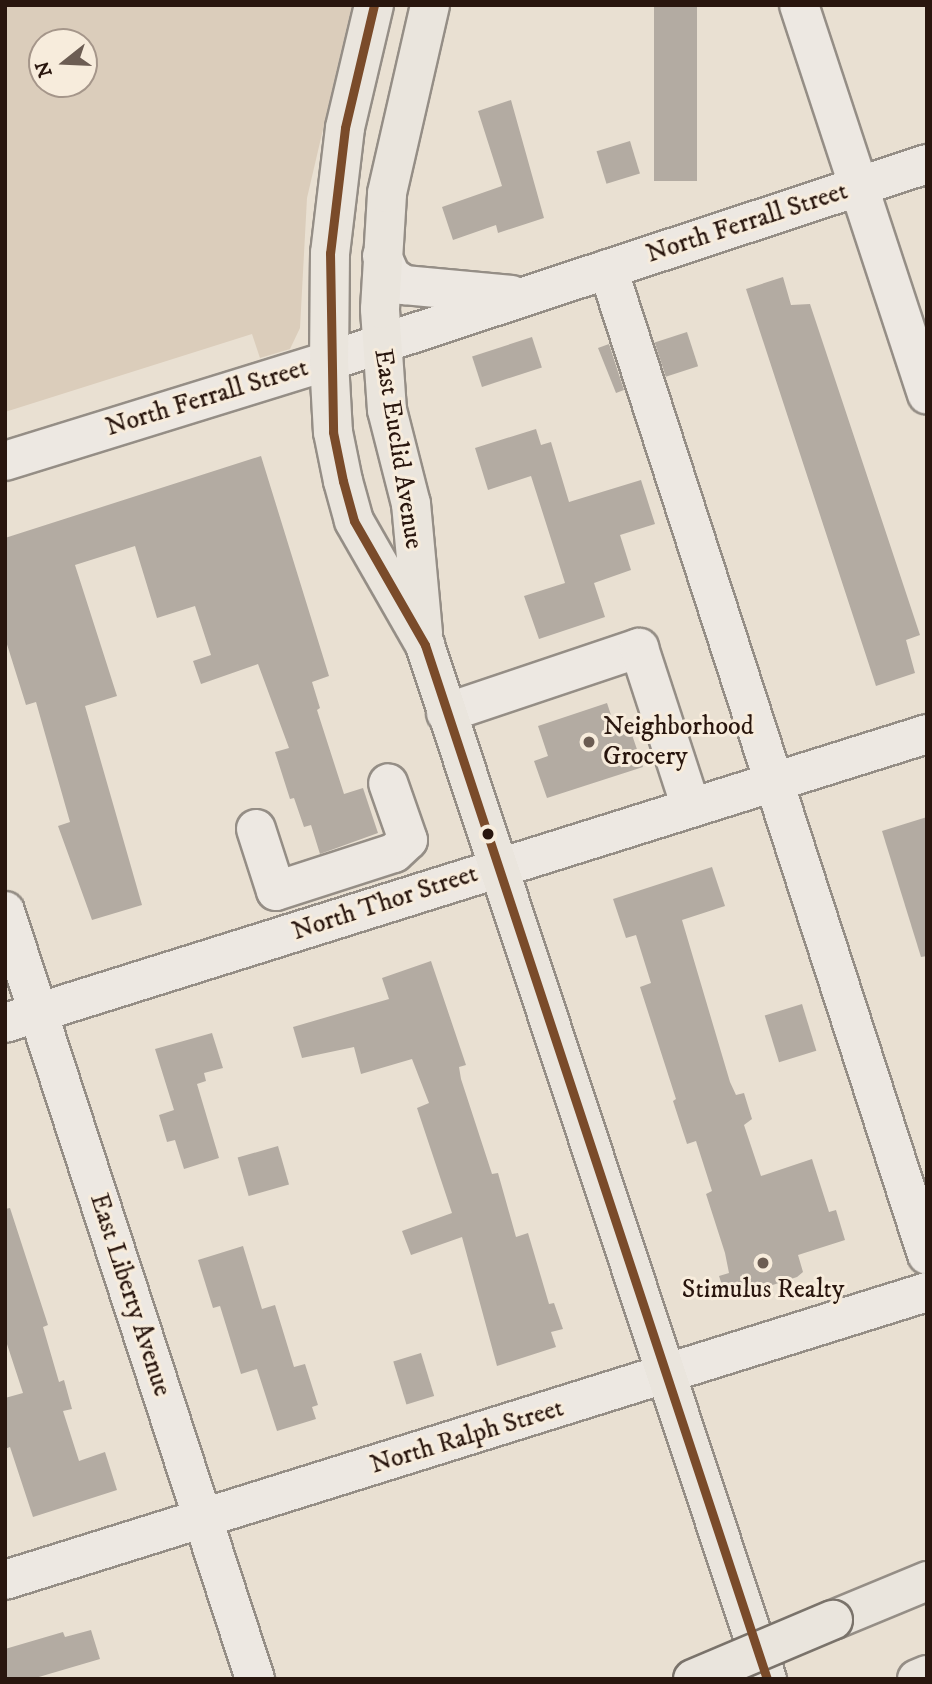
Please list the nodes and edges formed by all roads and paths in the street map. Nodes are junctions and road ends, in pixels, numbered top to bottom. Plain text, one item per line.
1 (374, 5) edge
2 (430, 5) edge
3 (799, 5) edge
4 (927, 164) edge
5 (857, 186) junction
6 (382, 256) junction
7 (608, 269) junction
8 (528, 296) junction
9 (381, 344) junction
10 (329, 361) junction
11 (927, 395) edge
12 (5, 461) edge
13 (425, 645) junction
14 (446, 713) junction
15 (927, 734) edge
16 (775, 781) junction
17 (388, 783) dead end
18 (691, 807) junction
19 (256, 829) dead end
20 (394, 853) junction
21 (497, 867) junction
22 (408, 895) junction
23 (5, 911) edge
24 (22, 1018) edge
25 (927, 1255) edge
26 (927, 1292) edge
27 (667, 1375) junction
28 (202, 1520) junction
29 (5, 1580) edge
30 (927, 1581) edge
31 (927, 1675) edge
32 (255, 1679) edge
33 (692, 1679) edge
34 (767, 1679) edge
35 (917, 1679) edge

1 - 10 main road, East Euclid Avenue
2 - 6 main road, East Euclid Avenue
3 - 5 street
4 - 5 street, North Ferrall Street
5 - 7 street, North Ferrall Street
5 - 11 street
6 - 8 street, North Ferrall Street
6 - 9 main road, East Euclid Avenue
7 - 8 street, North Ferrall Street
7 - 16 street
8 - 9 street, North Ferrall Street
9 - 10 street, North Ferrall Street
9 - 13 main road, East Euclid Avenue
10 - 12 street, North Ferrall Street
10 - 13 main road, East Euclid Avenue
13 - 14 main road, East Euclid Avenue
14 - 18 street
14 - 21 main road, East Euclid Avenue
15 - 16 street, North Thor Street
16 - 18 street, North Thor Street
16 - 25 street
17 - 20 street
18 - 21 street, North Thor Street
19 - 20 street
20 - 22 street
21 - 22 street, North Thor Street
21 - 27 main road, East Euclid Avenue
22 - 24 street, North Thor Street
23 - 24 street, East Liberty Avenue
24 - 28 street, East Liberty Avenue
26 - 27 street, North Ralph Street
27 - 28 street, North Ralph Street
27 - 34 main road, East Euclid Avenue
28 - 29 street, North Ralph Street
28 - 32 street, East Liberty Avenue
30 - 33 main road, bridge
31 - 35 main road

